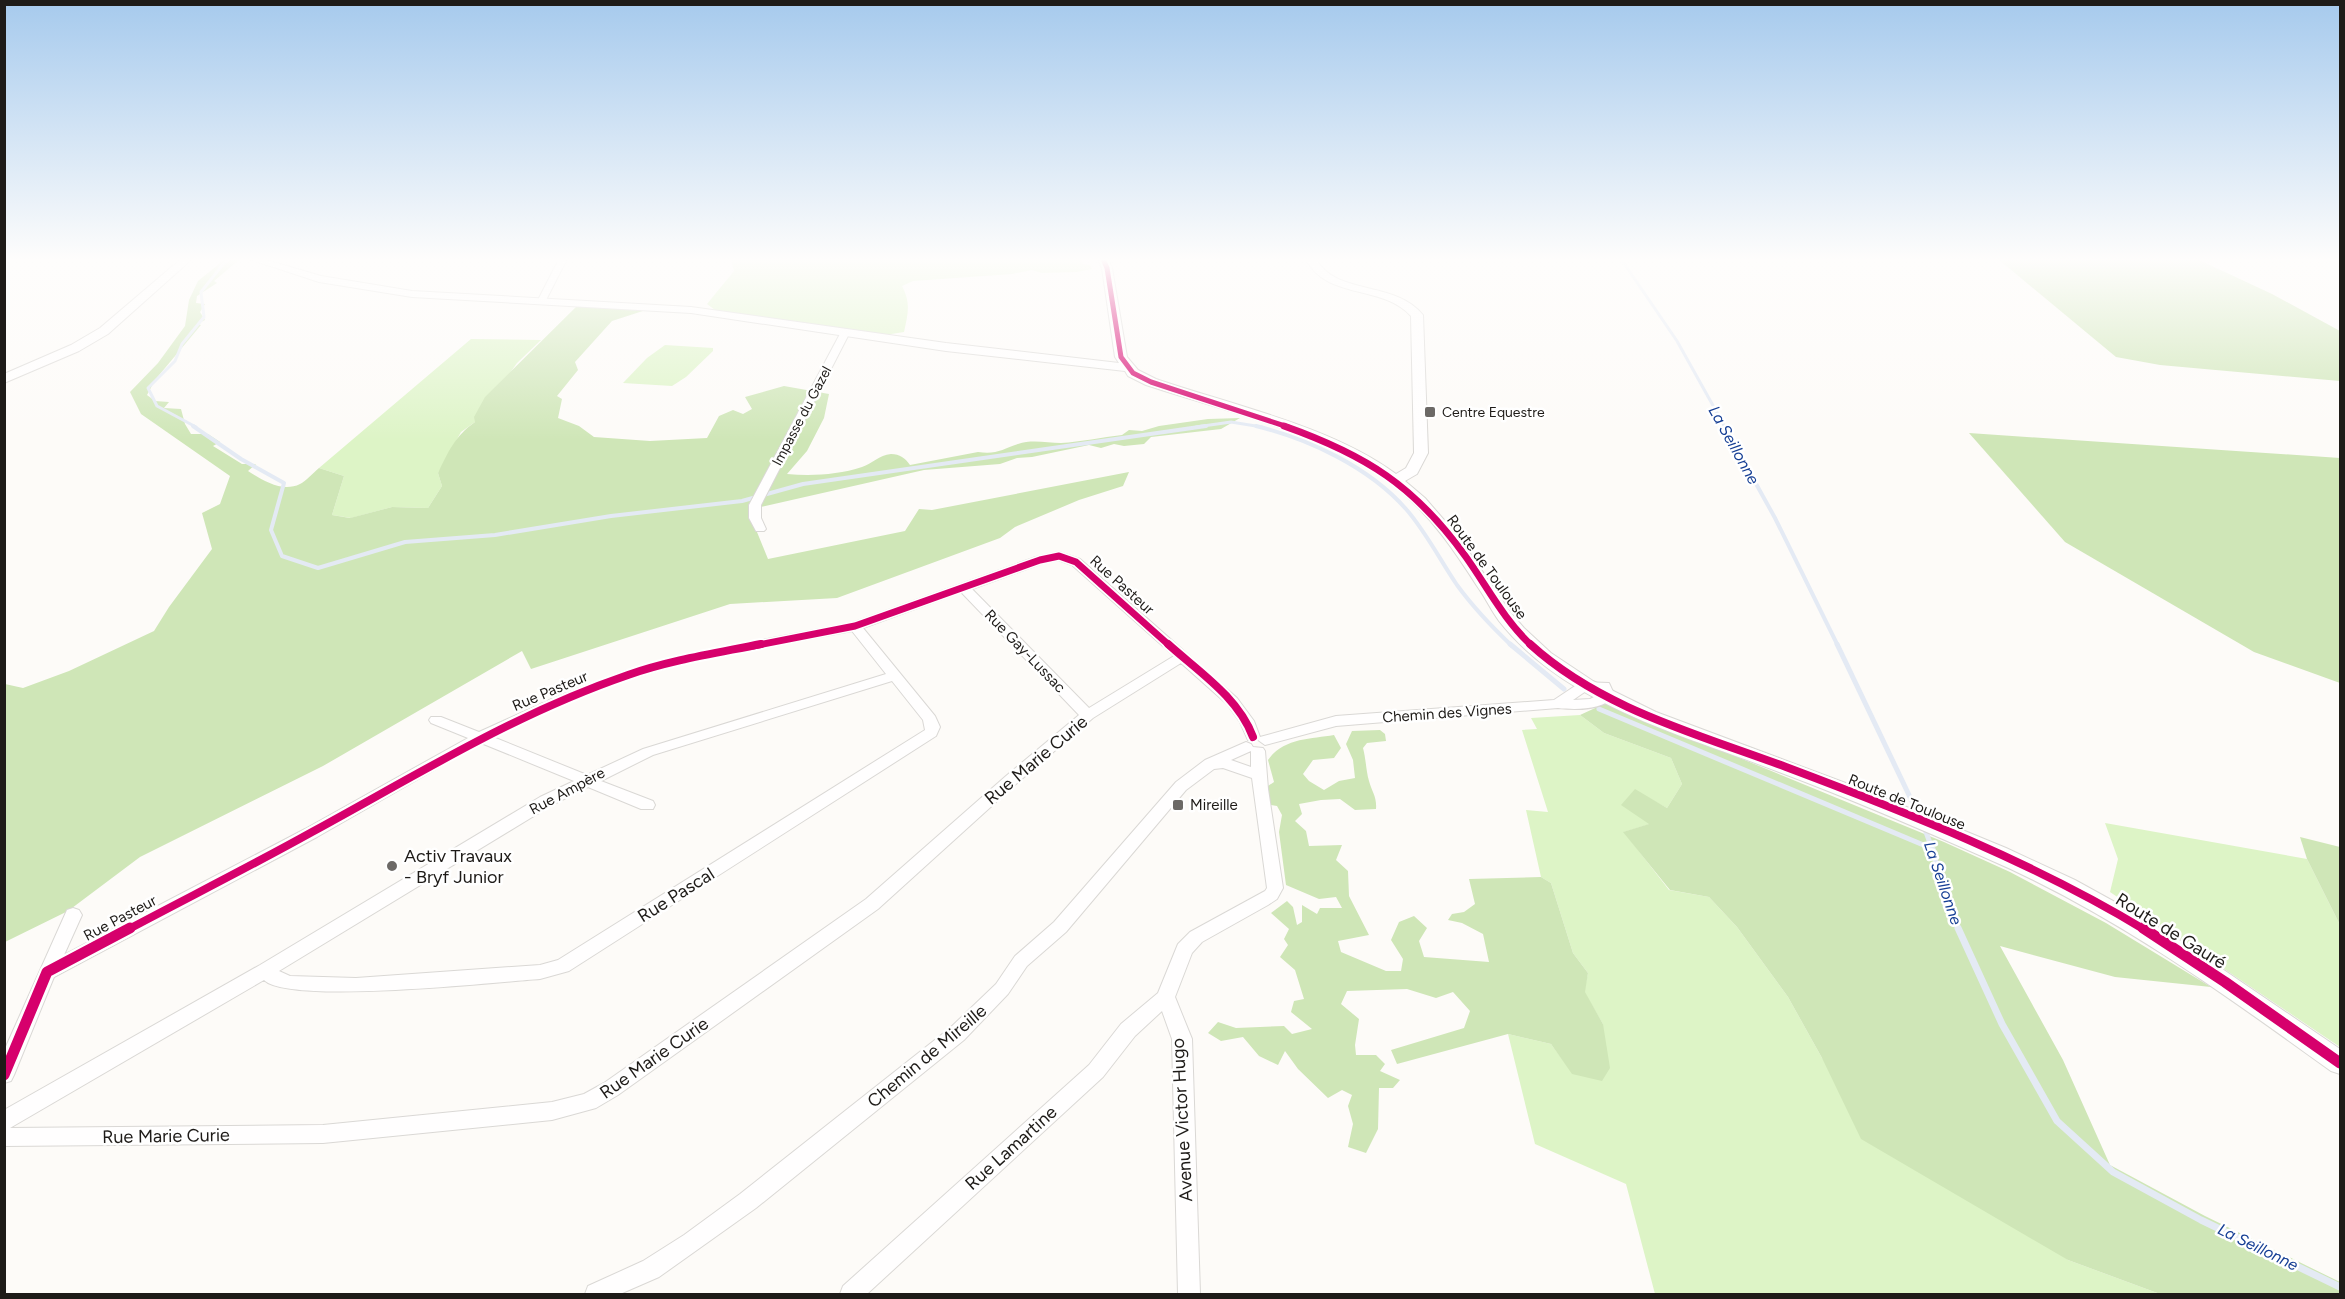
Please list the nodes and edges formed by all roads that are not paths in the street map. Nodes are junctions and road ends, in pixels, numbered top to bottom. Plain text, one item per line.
1 (118, 320) edge
2 (755, 320) edge
3 (1115, 320) edge
4 (1417, 320) edge
5 (844, 333) junction
6 (1128, 368) junction
7 (4, 379) edge
8 (1417, 459) junction
9 (1380, 470) junction
10 (1396, 480) junction
11 (760, 529) dead end
12 (963, 587) junction
13 (855, 626) junction
14 (1182, 657) junction
15 (896, 675) junction
16 (1599, 689) junction
17 (1558, 704) junction
18 (1088, 715) junction
19 (436, 720) dead end
20 (1336, 720) joint
21 (481, 737) junction
22 (1255, 744) junction
23 (1210, 764) junction
24 (1258, 775) junction
25 (585, 780) junction
26 (647, 805) dead end
27 (1974, 843) joint
28 (73, 915) dead end
29 (266, 970) junction
30 (47, 972) junction
31 (1166, 997) junction
32 (2340, 1063) edge
33 (4, 1075) edge
34 (4, 1121) edge
35 (4, 1137) edge
36 (596, 1294) edge
37 (851, 1294) edge
38 (1189, 1294) edge

1 - 7 street
2 - 5 street
3 - 6 street
4 - 8 street
5 - 6 street
5 - 11 street, Impasse du Gazel
6 - 9 street, Route de Toulouse
8 - 9 street
8 - 10 street
9 - 10 street, Route de Toulouse
10 - 16 street, Route de Toulouse
12 - 13 street, Rue Pasteur
12 - 14 street, Rue Pasteur
12 - 18 street, Rue Gay-Lussac
13 - 15 street, Rue Pascal
13 - 21 street, Rue Pasteur
14 - 18 street, Rue Marie Curie
14 - 22 street
15 - 25 street, Rue Ampère
15 - 29 street, Rue Pascal
16 - 17 street
16 - 17 street, Chemin des Vignes
16 - 27 street, Route de Toulouse
17 - 20 street, Chemin des Vignes
18 - 35 street, Rue Marie Curie
19 - 21 street
20 - 22 street, Chemin de Mireille
21 - 25 street
21 - 30 street, Rue Pasteur
22 - 23 street, Chemin de Mireille
22 - 24 street
23 - 24 street
23 - 36 street, Chemin de Mireille
24 - 31 street
25 - 26 street
25 - 29 street, Rue Ampère
27 - 32 street, Route de Gauré
28 - 30 street
29 - 34 street
30 - 33 street
31 - 37 street, Rue Lamartine
31 - 38 street, Avenue Victor Hugo

